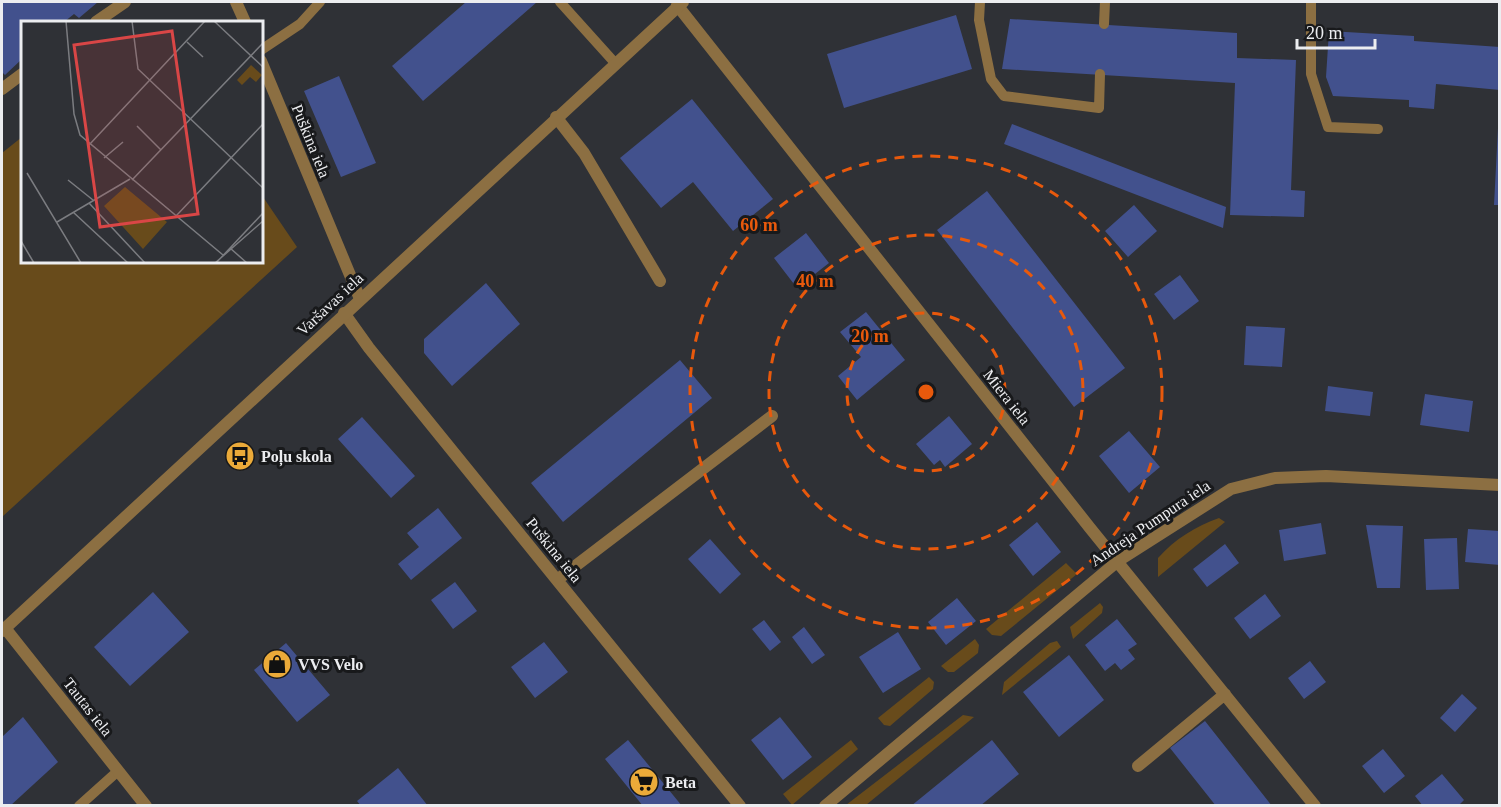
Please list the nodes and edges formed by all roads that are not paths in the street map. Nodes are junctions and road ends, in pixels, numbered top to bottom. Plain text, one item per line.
1 (125, 2) edge
2 (236, 2) edge
3 (320, 2) edge
4 (560, 2) edge
5 (980, 2) edge
6 (1105, 2) edge
7 (1311, 2) edge
8 (680, 4) edge
9 (97, 21) edge
10 (245, 21) edge
11 (1104, 24) dead end
12 (262, 49) edge
13 (262, 63) edge
14 (615, 63) junction
15 (1101, 74) dead end
16 (21, 75) edge
17 (2, 89) edge
18 (556, 117) junction
19 (1378, 129) dead end
20 (660, 281) dead end
21 (360, 299) junction
22 (344, 314) junction
23 (772, 416) dead end
24 (1500, 485) edge
25 (1118, 561) junction
26 (557, 580) junction
27 (3, 630) edge
28 (1225, 694) junction
29 (1138, 766) dead end
30 (118, 771) junction
31 (79, 806) edge
32 (146, 806) edge
33 (740, 806) edge
34 (825, 806) edge
35 (1315, 806) edge

1 - 9 street
2 - 10 street
3 - 12 lane
4 - 14 lane
5 - 15 lane
6 - 11 lane
7 - 19 lane
8 - 14 street, Varšavas iela
8 - 25 street, Miera iela
13 - 21 street, Puškina iela
14 - 18 street, Varšavas iela
16 - 17 street
18 - 20 street
18 - 21 street, Varšavas iela
21 - 22 street, Varšavas iela
22 - 26 street, Puškina iela
22 - 27 street, Varšavas iela
23 - 26 street
24 - 25 street, Andreja Pumpura iela
25 - 28 street, Miera iela
25 - 34 street, Andreja Pumpura iela
26 - 33 street, Puškina iela
27 - 30 street, Tautas iela
28 - 29 street
28 - 35 street, Miera iela
30 - 31 lane
30 - 32 street, Tautas iela

